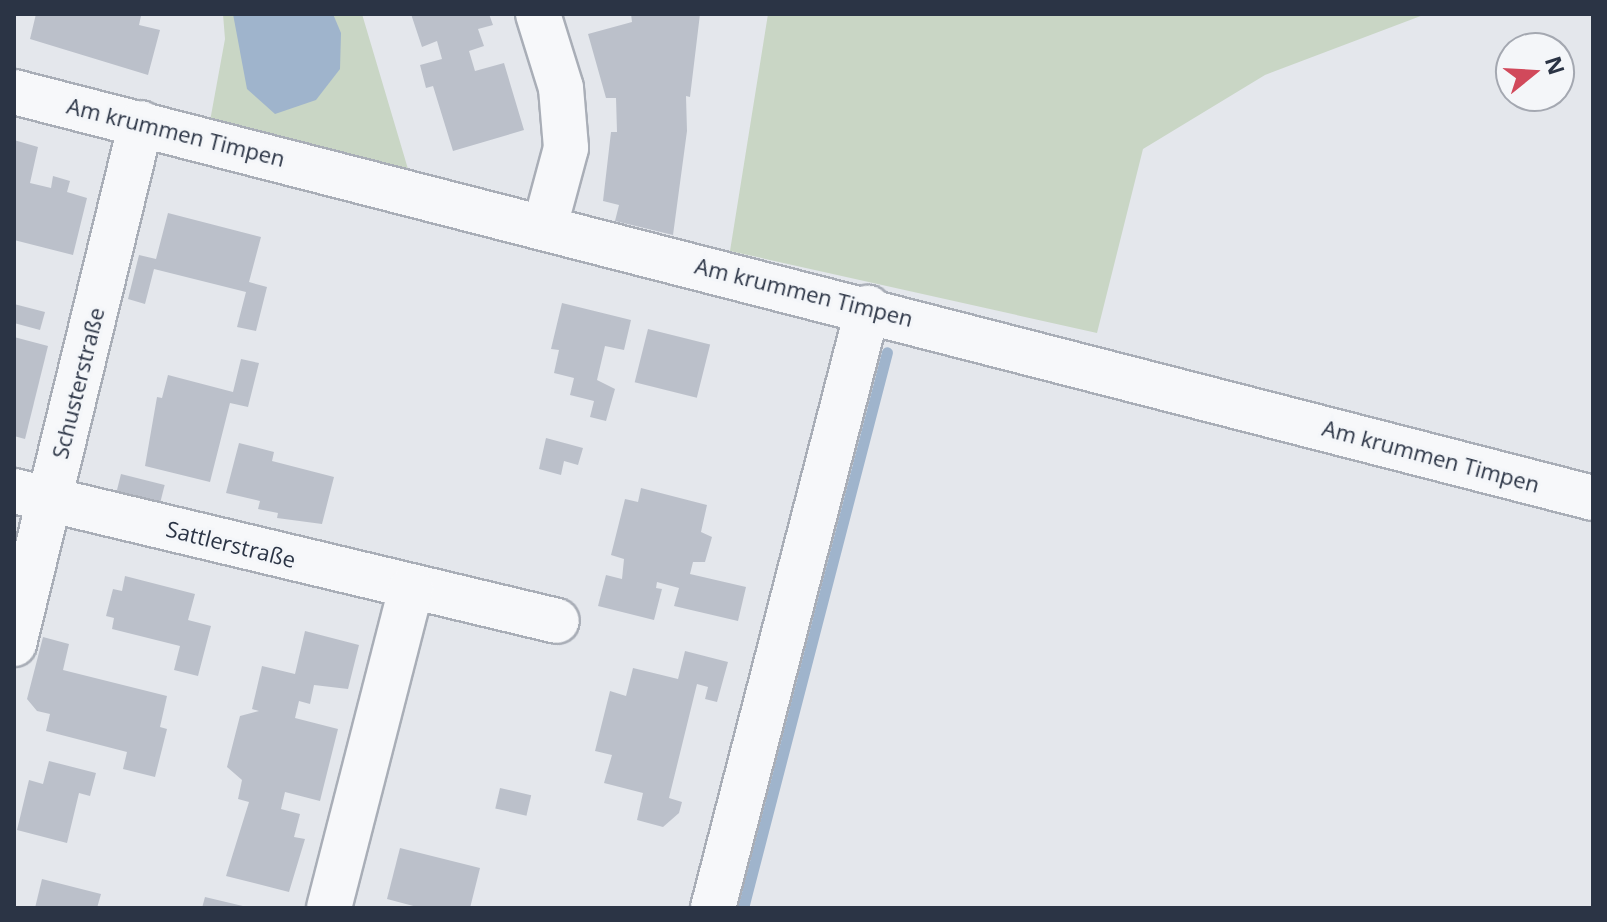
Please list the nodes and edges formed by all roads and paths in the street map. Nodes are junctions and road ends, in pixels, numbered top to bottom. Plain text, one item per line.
1 (538, 14) edge
2 (14, 92) edge
3 (141, 123) junction
4 (545, 226) junction
5 (868, 308) junction
6 (32, 495) edge
7 (1593, 498) edge
8 (411, 588) junction
9 (557, 621) dead end
10 (14, 644) edge
11 (329, 908) edge
12 (713, 908) edge

1 - 4 street
2 - 3 street, Am krummen Timpen
3 - 4 street, Am krummen Timpen
3 - 6 street, Schusterstraße
4 - 5 street, Am krummen Timpen
5 - 7 street, Am krummen Timpen
5 - 12 street
6 - 8 street, Sattlerstraße
6 - 10 street, Schusterstraße
8 - 9 street, Sattlerstraße
8 - 11 street

